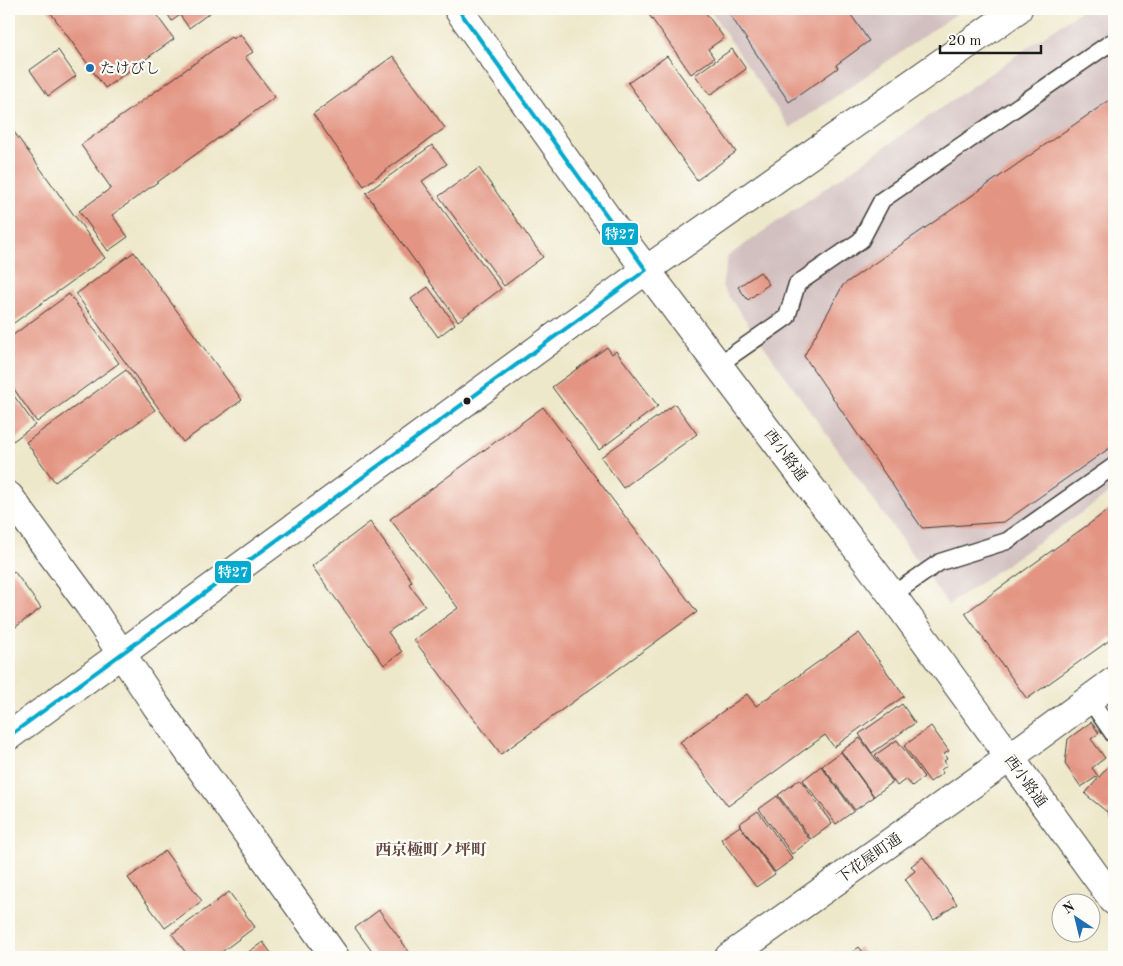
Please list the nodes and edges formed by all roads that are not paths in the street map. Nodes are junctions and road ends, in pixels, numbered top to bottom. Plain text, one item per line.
1 (458, 9) edge
2 (1018, 9) edge
3 (1114, 48) edge
4 (646, 270) junction
5 (718, 365) junction
6 (1114, 466) edge
7 (9, 496) edge
8 (892, 595) junction
9 (121, 654) junction
10 (1114, 681) edge
11 (1089, 699) junction
12 (1114, 735) edge
13 (9, 736) edge
14 (1009, 758) junction
15 (1114, 901) edge
16 (336, 957) edge
17 (729, 957) edge

1 - 4 street, 西小路通
2 - 4 street
3 - 5 lane
4 - 5 street, 西小路通
4 - 9 street
5 - 8 street, 西小路通
6 - 8 lane
7 - 9 street
8 - 14 street, 西小路通
9 - 13 street
9 - 16 street
10 - 11 street, 下花屋町通
11 - 12 lane
11 - 14 street, 下花屋町通
14 - 15 street, 西小路通
14 - 17 street, 下花屋町通

